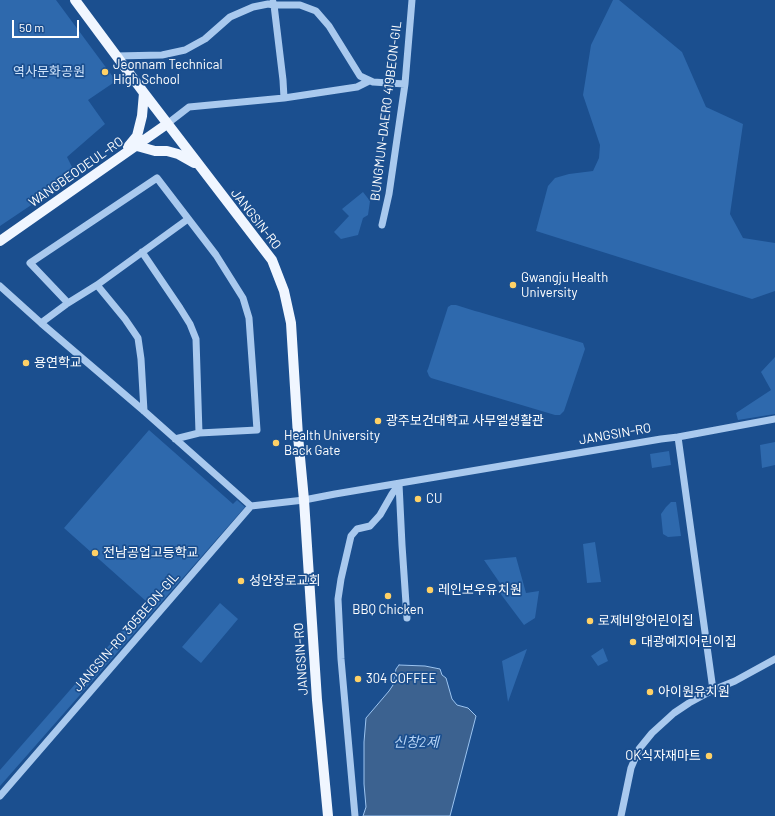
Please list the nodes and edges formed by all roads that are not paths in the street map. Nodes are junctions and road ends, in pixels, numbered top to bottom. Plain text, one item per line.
1 (75, 0) edge
2 (412, 0) edge
3 (273, 3) edge
4 (116, 56) junction
5 (369, 81) junction
6 (405, 84) junction
7 (144, 93) junction
8 (284, 98) junction
9 (167, 124) junction
10 (137, 146) junction
11 (123, 155) junction
12 (200, 166) junction
13 (188, 219) junction
14 (382, 225) dead end
15 (0, 241) edge
16 (142, 252) junction
17 (97, 285) junction
18 (0, 286) edge
19 (68, 303) junction
20 (41, 323) junction
21 (144, 411) junction
22 (775, 419) edge
23 (199, 433) junction
24 (678, 437) junction
25 (175, 439) junction
26 (399, 484) junction
27 (304, 500) junction
28 (251, 506) junction
29 (407, 618) dead end
30 (775, 660) edge
31 (714, 690) junction
32 (0, 796) edge
33 (328, 816) edge
34 (355, 816) edge
35 (621, 816) edge

1 - 4 main road, JANGSIN-RO
2 - 6 street, BUNGMUN-DAERO 419BEON-GIL
3 - 4 street
3 - 5 street
3 - 8 street
4 - 7 main road, JANGSIN-RO
5 - 6 street
5 - 8 street
6 - 14 street, BUNGMUN-DAERO 419BEON-GIL
7 - 9 main road, JANGSIN-RO
7 - 11 main road
8 - 9 street
9 - 10 main road, WANGBEODEUL-RO
9 - 12 main road, JANGSIN-RO
10 - 11 main road, WANGBEODEUL-RO
10 - 12 main road
11 - 15 main road, WANGBEODEUL-RO
12 - 27 main road, JANGSIN-RO
13 - 16 street
13 - 19 street
13 - 23 street
16 - 17 street
16 - 23 street
17 - 19 street
17 - 21 street
18 - 20 street
19 - 20 street
20 - 21 street
21 - 25 street
22 - 24 street, JANGSIN-RO
23 - 25 street
24 - 26 street, JANGSIN-RO
24 - 31 street
25 - 28 street
26 - 27 street, JANGSIN-RO
26 - 29 street
26 - 34 street
27 - 28 street
27 - 33 main road, JANGSIN-RO
28 - 32 street, JANGSIN-RO 305BEON-GIL
30 - 31 street
31 - 35 street

